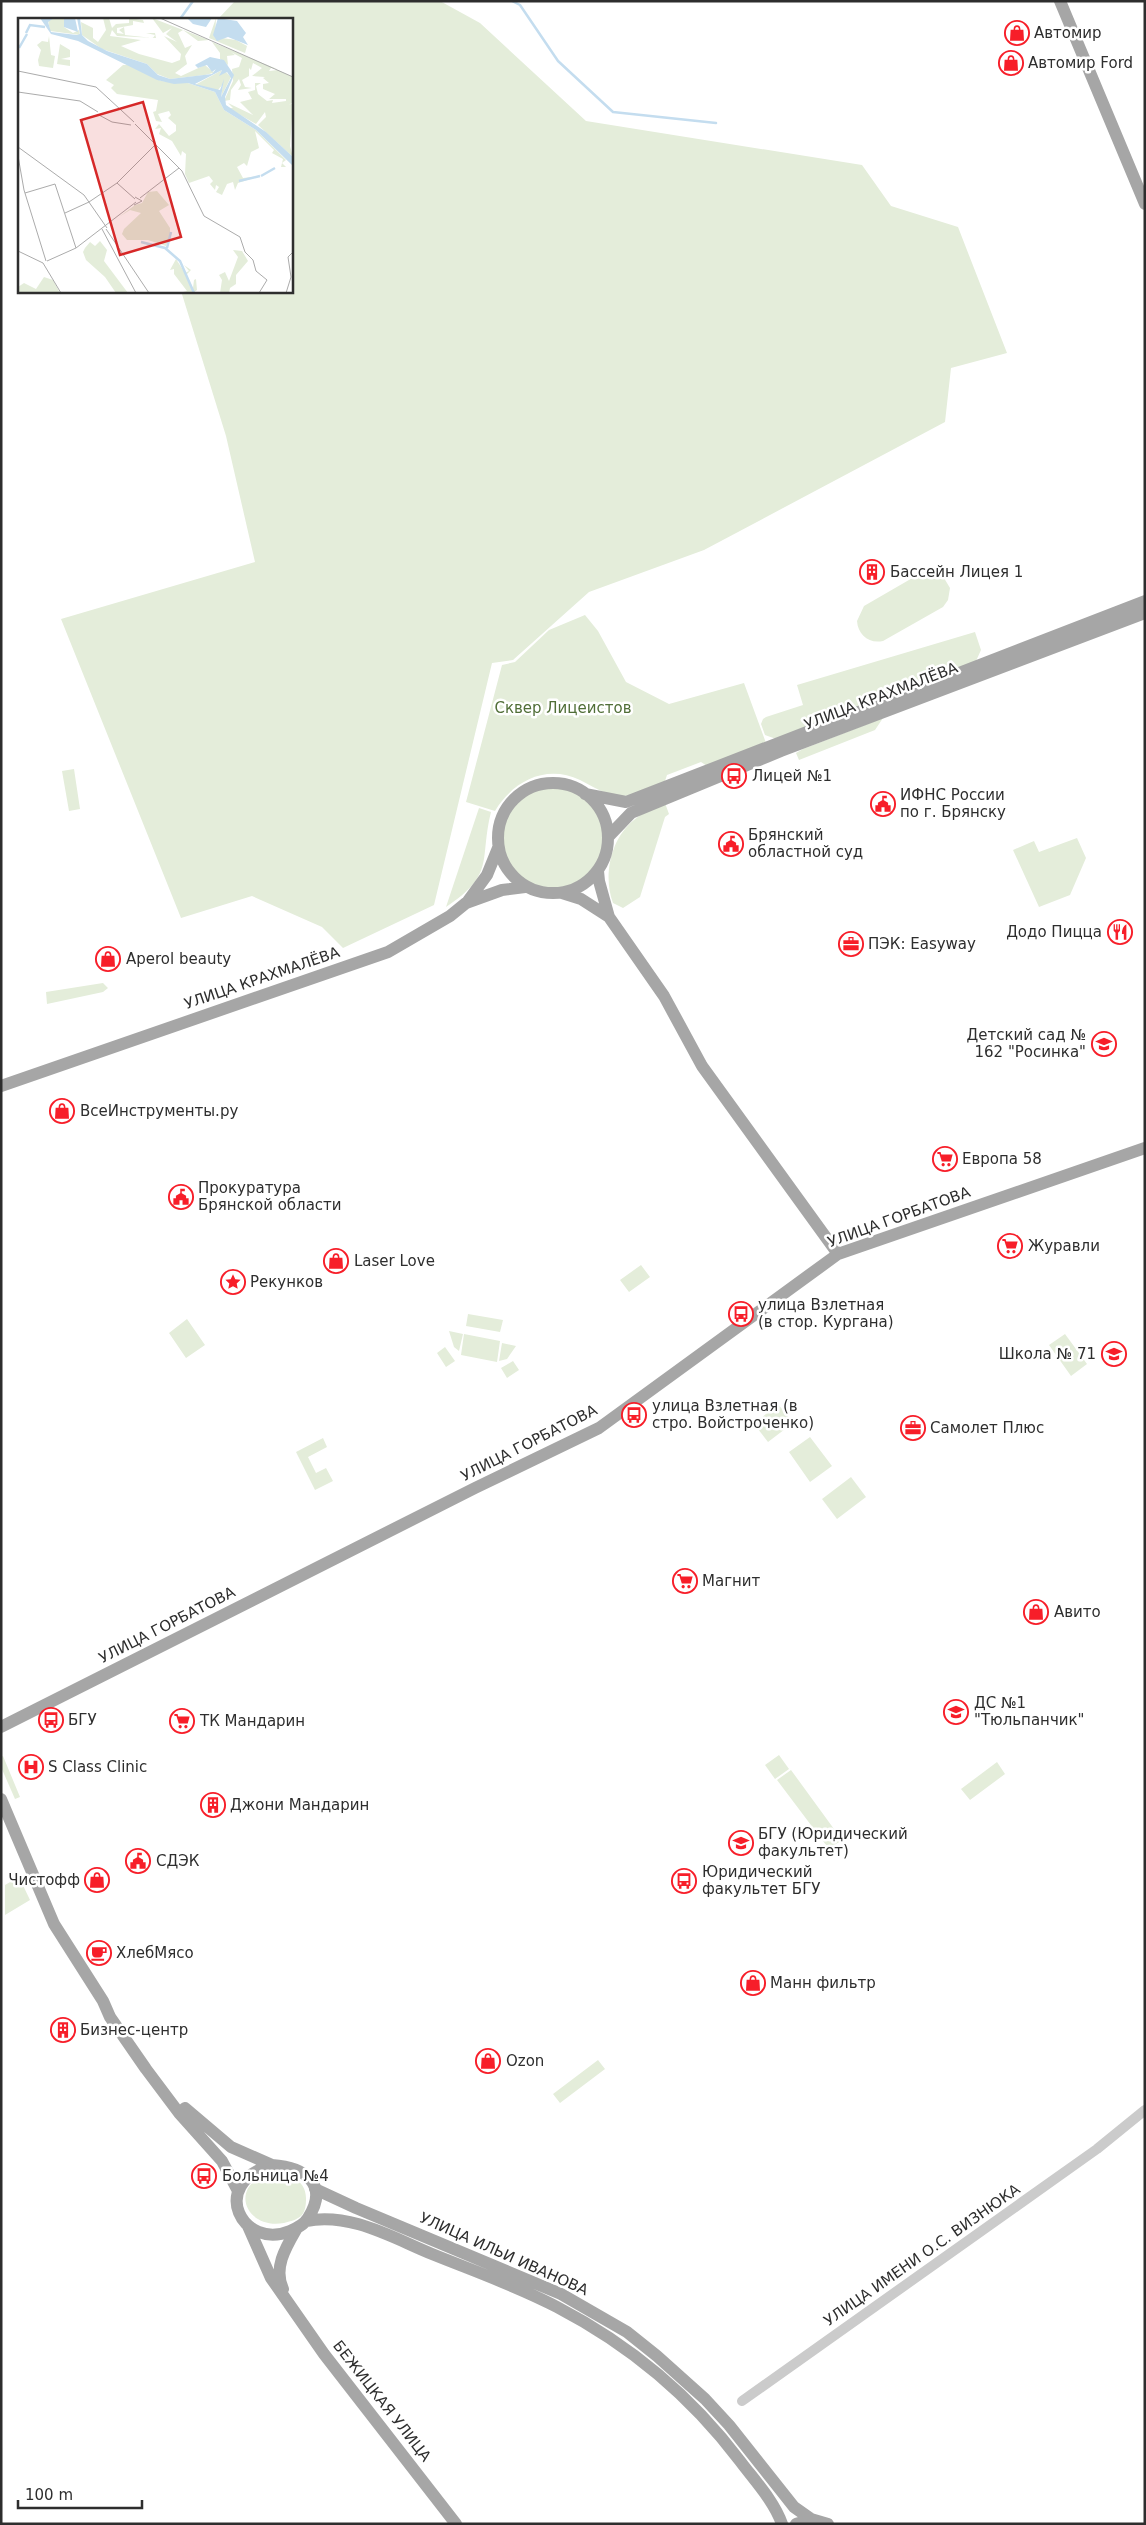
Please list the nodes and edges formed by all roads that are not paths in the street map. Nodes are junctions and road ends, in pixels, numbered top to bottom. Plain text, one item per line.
1 (1060, 1) edge
2 (1145, 204) edge
3 (1145, 601) edge
4 (1145, 612) edge
5 (585, 794) junction
6 (628, 807) junction
7 (608, 838) junction
8 (498, 848) junction
9 (598, 871) junction
10 (526, 887) junction
11 (562, 893) junction
12 (466, 903) junction
13 (609, 917) junction
14 (1, 1086) edge
15 (1145, 1148) edge
16 (838, 1254) junction
17 (1, 1727) edge
18 (1, 1799) edge
19 (103, 2001) junction
20 (1145, 2110) edge
21 (272, 2165) junction
22 (315, 2189) junction
23 (238, 2191) junction
24 (302, 2225) junction
25 (248, 2226) junction
26 (286, 2296) junction
27 (742, 2401) dead end
28 (811, 2519) junction
29 (456, 2524) edge
30 (782, 2524) edge
31 (796, 2524) edge
32 (828, 2524) edge

1 - 2 main road
3 - 6 main road
4 - 6 main road, УЛИЦА КРАХМАЛЁВА
5 - 6 main road, УЛИЦА КРАХМАЛЁВА
5 - 7 main road, УЛИЦА КРАХМАЛЁВА
5 - 8 main road, УЛИЦА КРАХМАЛЁВА
6 - 7 main road
7 - 9 main road, УЛИЦА КРАХМАЛЁВА
8 - 10 main road, УЛИЦА КРАХМАЛЁВА
8 - 12 main road
9 - 11 main road
9 - 13 main road
10 - 11 main road, УЛИЦА КРАХМАЛЁВА
10 - 12 main road, УЛИЦА КРАХМАЛЁВА
11 - 13 main road
12 - 14 main road, УЛИЦА КРАХМАЛЁВА
13 - 16 main road
15 - 16 main road, УЛИЦА ГОРБАТОВА
16 - 17 main road, УЛИЦА ГОРБАТОВА
18 - 19 main road
19 - 21 main road
19 - 23 main road
20 - 27 street, УЛИЦА ИМЕНИ О.С. ВИЗНЮКА
21 - 22 main road
21 - 23 main road
22 - 24 main road
22 - 28 main road, УЛИЦА ИЛЬИ ИВАНОВА
23 - 25 main road
24 - 25 main road
24 - 26 main road
24 - 30 main road, УЛИЦА ИЛЬИ ИВАНОВА
25 - 26 main road
26 - 29 main road, БЕЖИЦКАЯ УЛИЦА
28 - 31 main road
28 - 32 main road

